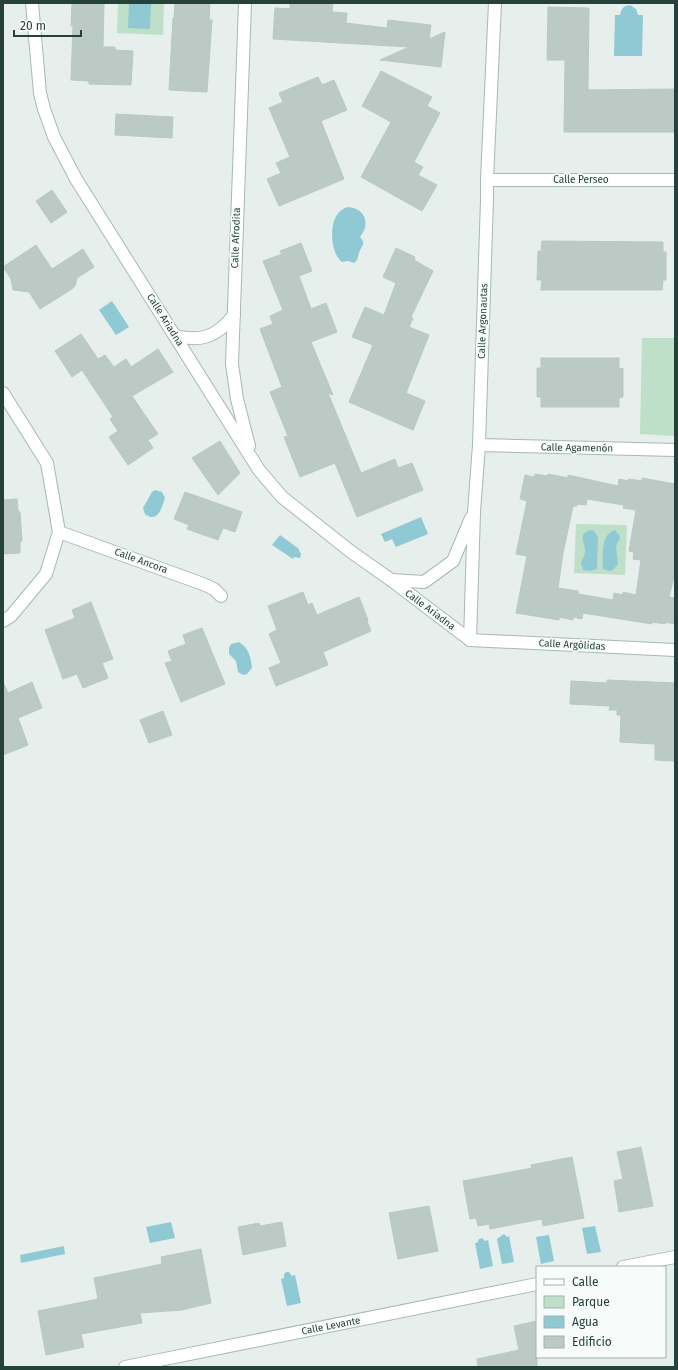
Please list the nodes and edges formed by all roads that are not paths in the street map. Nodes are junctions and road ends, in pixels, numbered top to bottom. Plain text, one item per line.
1 (32, 3) edge
2 (245, 3) edge
3 (495, 3) edge
4 (487, 180) junction
5 (675, 180) edge
6 (234, 315) junction
7 (175, 336) junction
8 (3, 394) edge
9 (479, 445) junction
10 (675, 450) edge
11 (259, 470) junction
12 (474, 512) junction
13 (59, 532) junction
14 (391, 580) junction
15 (221, 596) dead end
16 (3, 621) edge
17 (470, 640) junction
18 (675, 650) edge
19 (675, 1257) edge
20 (628, 1266) edge
21 (536, 1284) edge
22 (125, 1367) edge

1 - 7 street, Calle Ariadna
2 - 6 street, Calle Afrodita
3 - 4 street, Calle Argonautas
4 - 5 street, Calle Perseo
4 - 9 street, Calle Argonautas
6 - 7 street
6 - 11 street, Calle Afrodita
7 - 11 street, Calle Ariadna
8 - 13 street
9 - 10 street, Calle Agamenón
9 - 12 street, Calle Argonautas
11 - 14 street, Calle Ariadna
12 - 14 street, Calle Ariadna
12 - 17 street, Calle Argonautas
13 - 15 street, Calle Ancora
13 - 16 street
14 - 17 street, Calle Ariadna
17 - 18 street, Calle Argólidas
19 - 20 street
21 - 22 street, Calle Levante

